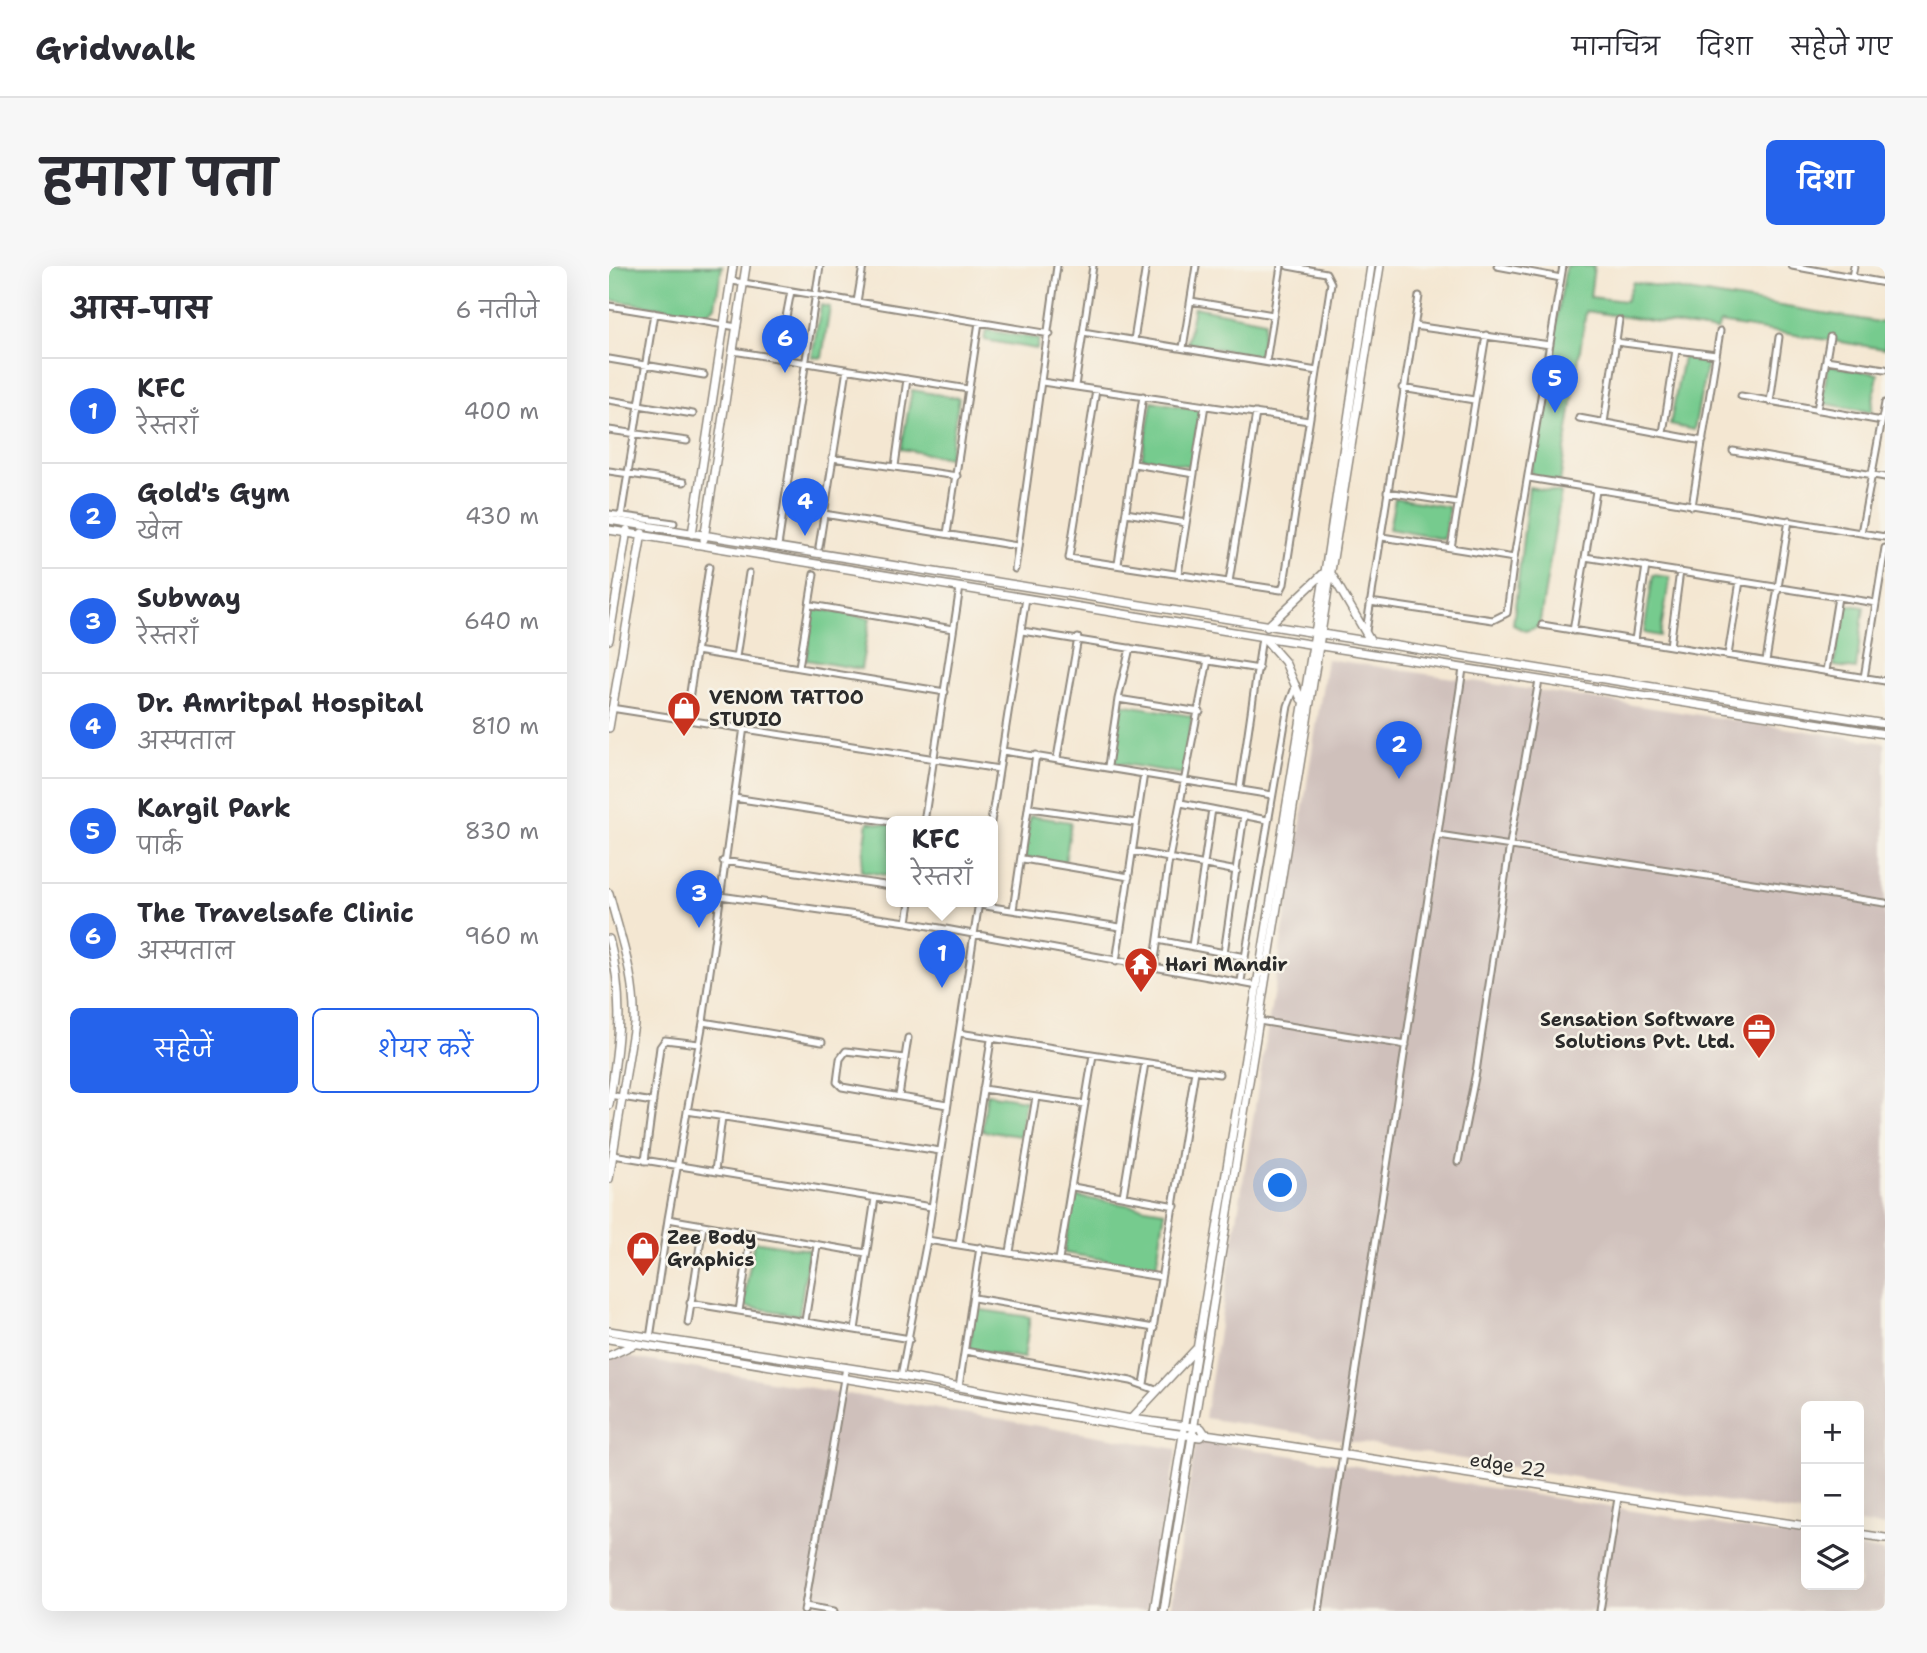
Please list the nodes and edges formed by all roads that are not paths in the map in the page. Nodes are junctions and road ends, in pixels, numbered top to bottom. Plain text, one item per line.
1 (733, 266) edge
2 (746, 266) edge
3 (820, 266) edge
4 (863, 266) edge
5 (1055, 266) edge
6 (1093, 266) edge
7 (1146, 266) edge
8 (1196, 266) edge
9 (1281, 266) edge
10 (1287, 266) edge
11 (1371, 266) edge
12 (1380, 266) edge
13 (1497, 266) edge
14 (1563, 266) edge
15 (1792, 266) edge
16 (1853, 266) edge
17 (1852, 277) junction
18 (1561, 278) junction
19 (732, 281) junction
20 (744, 283) junction
21 (1885, 283) edge
22 (791, 291) junction
23 (816, 295) junction
24 (1419, 296) dead end
25 (1191, 301) junction
26 (857, 302) junction
27 (609, 306) edge
28 (654, 313) junction
29 (1273, 315) junction
30 (1619, 320) dead end
31 (979, 322) junction
32 (725, 325) junction
33 (1414, 326) junction
34 (737, 327) junction
35 (1720, 331) dead end
36 (1083, 332) junction
37 (1050, 334) junction
38 (767, 335) dead end
39 (1486, 335) junction
40 (1779, 337) dead end
41 (1830, 337) dead end
42 (1134, 340) junction
43 (1616, 342) junction
44 (1551, 345) junction
45 (1183, 348) junction
46 (1676, 350) junction
47 (733, 351) junction
48 (1716, 355) junction
49 (609, 359) edge
50 (1826, 360) junction
51 (1266, 362) junction
52 (806, 363) junction
53 (646, 365) junction
54 (847, 369) junction
55 (1885, 369) edge
56 (1317, 371) junction
57 (704, 375) dead end
58 (907, 379) junction
59 (1042, 382) junction
60 (1075, 386) junction
61 (1402, 388) junction
62 (968, 389) junction
63 (1096, 390) junction
64 (1143, 396) junction
65 (1741, 396) dead end
66 (609, 400) edge
67 (1474, 400) junction
68 (1770, 402) junction
69 (1885, 403) edge
70 (639, 405) junction
71 (1205, 405) junction
72 (1817, 410) junction
73 (1256, 413) junction
74 (692, 414) dead end
75 (1579, 418) dead end
76 (1309, 421) junction
77 (1882, 421) junction
78 (1604, 423) junction
79 (609, 430) edge
80 (1663, 433) junction
81 (635, 434) junction
82 (687, 441) dead end
83 (1703, 441) junction
84 (1733, 451) dead end
85 (832, 458) junction
86 (1134, 464) junction
87 (895, 466) junction
88 (609, 471) edge
89 (627, 474) junction
90 (1194, 474) junction
91 (1872, 475) junction
92 (957, 476) junction
93 (1885, 477) edge
94 (1529, 478) junction
95 (684, 482) dead end
96 (1596, 491) junction
97 (1387, 492) junction
98 (1458, 503) junction
99 (1692, 506) junction
100 (1126, 513) junction
101 (609, 514) edge
102 (824, 514) junction
103 (621, 516) junction
104 (609, 520) edge
105 (1789, 520) junction
106 (628, 523) junction
107 (674, 523) dead end
108 (1186, 523) junction
109 (644, 526) junction
110 (609, 530) edge
111 (627, 533) junction
112 (693, 533) junction
113 (1861, 533) junction
114 (947, 534) junction
115 (642, 535) junction
116 (705, 535) junction
117 (1382, 537) junction
118 (1885, 537) edge
119 (691, 542) junction
120 (703, 544) junction
121 (778, 546) junction
122 (1017, 546) junction
123 (819, 547) dead end
124 (1451, 548) junction
125 (1885, 548) edge
126 (1585, 557) junction
127 (1514, 558) junction
128 (1118, 564) junction
129 (1646, 566) junction
130 (709, 567) dead end
131 (1015, 569) dead end
132 (1680, 571) junction
133 (749, 573) dead end
134 (1328, 573) junction
135 (814, 574) dead end
136 (1178, 574) junction
137 (1740, 581) junction
138 (1229, 582) junction
139 (960, 587) junction
140 (1779, 588) junction
141 (1837, 597) junction
142 (1026, 598) junction
143 (1370, 602) junction
144 (1876, 603) junction
145 (811, 605) junction
146 (1542, 625) dead end
147 (1267, 627) junction
148 (953, 629) junction
149 (1022, 631) junction
150 (1573, 631) junction
151 (1313, 632) junction
152 (1365, 633) junction
153 (1322, 635) junction
154 (1263, 637) junction
155 (1078, 638) junction
156 (609, 640) edge
157 (1635, 640) junction
158 (1371, 642) junction
159 (1311, 643) junction
160 (1321, 644) junction
161 (1670, 646) junction
162 (1130, 648) junction
163 (696, 651) junction
164 (1728, 656) junction
165 (736, 657) junction
166 (1208, 660) junction
167 (1766, 661) junction
168 (799, 667) junction
169 (1259, 669) junction
170 (1462, 669) junction
171 (1826, 671) junction
172 (1864, 678) junction
173 (1539, 680) junction
174 (1885, 681) edge
175 (1296, 684) junction
176 (945, 692) junction
177 (1118, 699) junction
178 (1302, 703) junction
179 (610, 707) edge
180 (1200, 712) junction
181 (687, 719) junction
182 (1885, 724) edge
183 (744, 727) junction
184 (609, 728) edge
185 (1885, 733) edge
186 (1003, 751) junction
187 (1036, 755) junction
188 (1057, 758) junction
189 (935, 759) junction
190 (1108, 766) junction
191 (999, 769) junction
192 (1144, 773) junction
193 (1187, 779) junction
194 (1240, 788) junction
195 (1272, 795) junction
196 (734, 798) junction
197 (1181, 803) junction
198 (1030, 808) junction
199 (1212, 809) junction
200 (1244, 815) junction
201 (925, 816) edge
202 (992, 816) edge
203 (1267, 820) junction
204 (886, 821) edge
205 (1136, 823) junction
206 (1439, 835) junction
207 (1510, 844) junction
208 (1132, 851) junction
209 (1023, 859) junction
210 (1170, 859) junction
211 (723, 860) junction
212 (1204, 866) junction
213 (1237, 871) junction
214 (1129, 877) junction
215 (886, 885) edge
216 (609, 893) edge
217 (720, 896) junction
218 (1885, 903) edge
219 (910, 907) edge
220 (979, 907) edge
221 (996, 907) edge
222 (1013, 910) junction
223 (908, 922) junction
224 (1120, 928) junction
225 (974, 936) junction
226 (609, 939) edge
227 (1158, 940) junction
228 (1192, 946) junction
229 (1224, 953) junction
230 (1245, 957) junction
231 (1116, 962) junction
232 (1154, 967) junction
233 (1241, 981) junction
234 (1255, 985) junction
235 (1265, 987) junction
236 (1259, 1021) junction
237 (703, 1022) junction
238 (959, 1033) junction
239 (908, 1038) dead end
240 (991, 1040) junction
241 (822, 1042) dead end
242 (699, 1044) junction
243 (1406, 1045) junction
244 (1093, 1055) junction
245 (905, 1058) junction
246 (1145, 1063) junction
247 (1195, 1071) junction
248 (1219, 1074) dead end
249 (983, 1089) junction
250 (610, 1095) edge
251 (899, 1096) junction
252 (1036, 1097) junction
253 (622, 1098) junction
254 (653, 1102) junction
255 (1085, 1104) junction
256 (609, 1105) edge
257 (947, 1105) junction
258 (687, 1111) junction
259 (722, 1117) junction
260 (940, 1151) junction
261 (613, 1156) junction
262 (645, 1161) junction
263 (1458, 1162) dead end
264 (678, 1165) junction
265 (715, 1171) junction
266 (609, 1179) edge
267 (1073, 1187) junction
268 (1123, 1196) junction
269 (875, 1198) junction
270 (1175, 1206) junction
271 (930, 1207) junction
272 (667, 1219) junction
273 (703, 1226) junction
274 (751, 1234) junction
275 (927, 1240) junction
276 (959, 1244) junction
277 (817, 1246) junction
278 (980, 1247) junction
279 (1010, 1252) junction
280 (866, 1253) junction
281 (1059, 1260) junction
282 (1161, 1277) junction
283 (974, 1298) junction
284 (691, 1303) junction
285 (739, 1311) junction
286 (805, 1321) junction
287 (688, 1323) dead end
288 (1154, 1328) junction
289 (855, 1330) junction
290 (609, 1331) edge
291 (650, 1338) junction
292 (609, 1339) edge
293 (910, 1339) junction
294 (636, 1344) junction
295 (1197, 1348) junction
296 (965, 1351) junction
297 (609, 1356) edge
298 (846, 1367) junction
299 (901, 1376) junction
300 (844, 1377) junction
301 (1144, 1384) junction
302 (959, 1387) junction
303 (1156, 1390) junction
304 (1131, 1419) junction
305 (1193, 1427) junction
306 (1183, 1431) junction
307 (1205, 1434) junction
308 (1193, 1437) junction
309 (1343, 1455) junction
310 (1618, 1498) junction
311 (1801, 1525) edge
312 (1864, 1535) edge
313 (1885, 1538) edge
314 (805, 1609) edge
315 (834, 1611) edge
316 (1154, 1611) edge
317 (1164, 1611) edge
318 (1319, 1611) edge
319 (1600, 1611) edge

1 - 19 main road
2 - 20 main road
3 - 23 street
4 - 26 street
5 - 37 street
6 - 36 street
7 - 42 street
8 - 25 street
9 - 29 street
10 - 56 street
11 - 134 main road
12 - 134 main road
13 - 18 street
14 - 18 street
15 - 17 street
16 - 17 street
17 - 21 street
18 - 44 street
19 - 20 street
19 - 32 main road
20 - 22 street
20 - 34 main road
22 - 23 street
22 - 38 street
23 - 26 street
23 - 52 street
24 - 33 street
25 - 29 street
25 - 45 street
26 - 31 street
27 - 28 street
28 - 32 street
28 - 53 street
29 - 51 street
30 - 43 street
31 - 37 street
31 - 62 street
32 - 34 street
32 - 112 main road
33 - 39 street
33 - 61 street
34 - 47 main road
35 - 48 street
36 - 42 street
36 - 60 street
37 - 59 street
39 - 44 street
39 - 67 street
40 - 68 street
41 - 50 street
42 - 45 street
43 - 46 street
43 - 78 street
44 - 94 street
45 - 51 street
46 - 48 street
46 - 80 street
47 - 52 street
47 - 116 main road
48 - 83 street
49 - 53 street
50 - 55 street
50 - 72 street
51 - 56 street
52 - 54 street
52 - 121 street
53 - 57 street
53 - 70 street
54 - 58 street
54 - 85 street
56 - 76 street
58 - 62 street
58 - 87 street
59 - 60 street
59 - 122 street
60 - 63 street
61 - 67 street
61 - 97 street
62 - 92 street
63 - 64 street
63 - 128 street
64 - 71 street
64 - 86 street
65 - 68 street
66 - 70 street
67 - 98 street
68 - 72 street
69 - 77 street
70 - 74 street
70 - 81 street
71 - 73 street
71 - 90 street
72 - 77 street
73 - 76 street
73 - 138 street
75 - 78 street
76 - 138 street
77 - 91 street
78 - 80 street
79 - 81 street
80 - 83 street
81 - 82 street
81 - 89 street
83 - 99 street
84 - 91 street
85 - 87 street
85 - 102 street
86 - 90 street
86 - 100 street
87 - 92 street
88 - 89 street
89 - 95 street
89 - 103 street
90 - 108 street
91 - 93 street
91 - 113 street
92 - 114 street
94 - 96 street
94 - 127 street
96 - 99 street
96 - 126 street
97 - 98 street
97 - 117 street
98 - 124 street
99 - 105 street
100 - 108 street
100 - 128 street
101 - 103 street
102 - 114 street
102 - 123 street
103 - 107 street
104 - 106 main road
105 - 113 street
105 - 140 street
106 - 109 main road
106 - 111 main road
108 - 136 street
109 - 112 main road
109 - 115 main road
110 - 111 main road
111 - 115 main road
111 - 156 main road
112 - 116 main road
112 - 119 main road
113 - 118 street
114 - 122 street
115 - 119 main road
115 - 179 main road
116 - 120 main road
116 - 121 main road
117 - 124 street
117 - 143 street
119 - 120 main road
120 - 139 main road
121 - 147 main road
122 - 131 street
124 - 127 street
125 - 144 street
126 - 129 street
126 - 150 street
127 - 143 street
128 - 136 street
129 - 132 street
129 - 157 street
130 - 163 street
132 - 137 street
132 - 161 street
133 - 165 street
134 - 147 main road
134 - 151 main road
134 - 152 main road
134 - 153 main road
135 - 145 street
136 - 138 street
137 - 140 street
137 - 164 street
139 - 142 main road
139 - 148 street
140 - 141 street
140 - 167 street
141 - 144 street
141 - 171 street
142 - 149 street
142 - 154 main road
143 - 152 street
144 - 172 street
145 - 148 street
145 - 168 street
146 - 150 street
147 - 151 main road
148 - 176 street
149 - 155 street
149 - 186 street
150 - 157 street
151 - 153 main road
151 - 159 main road
152 - 158 main road
153 - 158 main road
153 - 160 main road
154 - 159 main road
154 - 169 street
154 - 175 main road
155 - 162 street
155 - 188 street
157 - 161 street
158 - 182 main road
159 - 160 main road
159 - 178 main road
160 - 170 main road
160 - 235 main road
161 - 164 street
162 - 166 street
162 - 177 street
163 - 165 street
163 - 181 street
164 - 167 street
165 - 168 street
166 - 169 street
166 - 180 street
167 - 171 street
168 - 176 street
169 - 194 street
170 - 173 main road
170 - 206 street
171 - 172 street
172 - 174 street
173 - 185 main road
173 - 207 street
175 - 178 main road
175 - 195 street
176 - 189 street
177 - 180 street
177 - 190 street
178 - 234 main road
179 - 181 street
179 - 184 main road
180 - 193 street
181 - 183 street
183 - 189 street
183 - 196 street
186 - 187 street
186 - 191 street
187 - 188 street
187 - 198 street
188 - 190 street
189 - 191 street
189 - 201 street
190 - 192 street
191 - 202 street
192 - 193 street
192 - 205 street
193 - 194 street
193 - 197 street
194 - 195 street
195 - 203 street
196 - 204 street
196 - 211 street
197 - 199 street
197 - 210 street
198 - 205 street
198 - 209 street
199 - 200 street
199 - 212 street
200 - 203 street
200 - 213 street
203 - 230 street
205 - 208 street
206 - 207 street
206 - 243 street
207 - 218 street
207 - 263 street
208 - 210 street
208 - 214 street
209 - 214 street
209 - 222 street
210 - 212 street
210 - 227 street
211 - 215 street
211 - 217 street
212 - 213 street
212 - 228 street
213 - 229 street
214 - 224 street
216 - 253 main road
217 - 223 street
217 - 237 street
219 - 223 street
220 - 225 street
221 - 222 street
222 - 224 street
223 - 225 street
224 - 231 street
225 - 231 street
225 - 238 street
226 - 250 main road
227 - 228 street
227 - 232 street
228 - 229 street
229 - 230 street
230 - 233 street
231 - 232 street
232 - 233 street
233 - 234 street
234 - 235 street
234 - 295 main road
235 - 236 main road
236 - 243 street
236 - 305 main road
237 - 241 street
237 - 242 street
238 - 240 street
238 - 257 street
239 - 245 street
240 - 244 street
240 - 249 street
242 - 254 street
242 - 258 street
243 - 309 street
244 - 246 street
244 - 255 street
245 - 251 street
245 - 251 street
246 - 247 street
246 - 268 street
247 - 248 street
247 - 270 street
249 - 252 street
249 - 276 street
250 - 253 street
250 - 256 main road
251 - 257 street
252 - 255 street
252 - 279 street
253 - 254 street
253 - 261 main road
254 - 262 street
255 - 267 street
257 - 260 street
258 - 259 street
258 - 264 street
259 - 260 street
259 - 265 street
260 - 271 street
261 - 262 street
261 - 266 main road
262 - 264 street
264 - 265 street
264 - 272 street
265 - 269 street
267 - 268 street
267 - 281 street
268 - 270 street
269 - 271 street
269 - 280 street
270 - 282 street
271 - 275 street
272 - 273 street
272 - 291 street
273 - 274 street
273 - 284 street
274 - 277 street
274 - 285 street
275 - 276 street
275 - 293 street
276 - 278 street
277 - 280 street
277 - 286 street
278 - 279 street
278 - 283 street
279 - 281 street
280 - 289 street
281 - 282 street
282 - 288 street
283 - 288 street
283 - 296 street
284 - 285 street
284 - 287 street
285 - 286 street
286 - 289 street
288 - 301 street
289 - 293 street
290 - 291 main road
291 - 298 main road
292 - 294 main road
293 - 299 street
294 - 297 main road
294 - 300 main road
295 - 303 main road
295 - 306 main road
296 - 301 street
296 - 302 street
298 - 299 main road
298 - 300 street
299 - 302 main road
300 - 306 main road
300 - 314 street
301 - 303 street
302 - 304 main road
303 - 304 main road
304 - 306 main road
305 - 306 main road
305 - 307 main road
305 - 308 main road
306 - 308 main road
306 - 316 main road
307 - 308 main road
307 - 309 main road, edge 22
308 - 317 main road
309 - 310 main road, edge 22
309 - 318 street
310 - 311 main road, edge 22
310 - 319 street
312 - 313 main road
314 - 315 street

